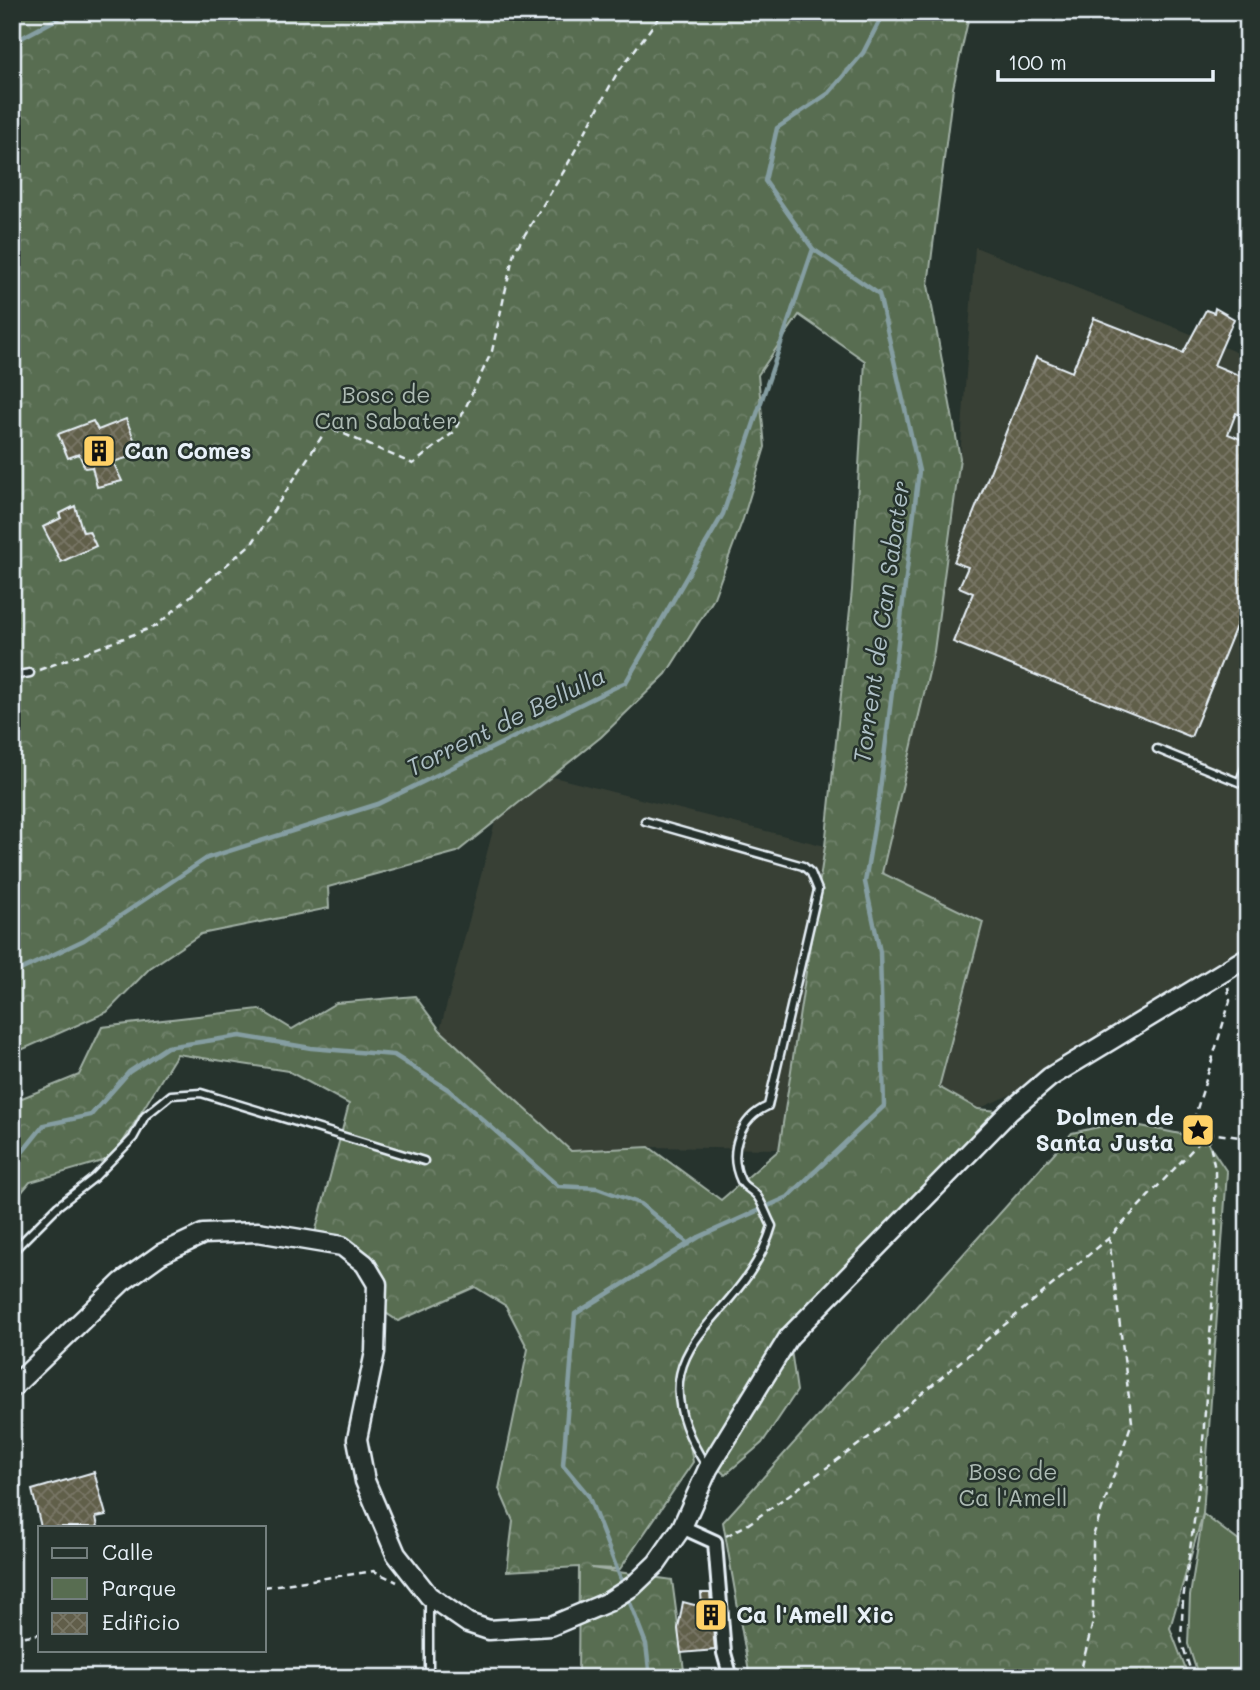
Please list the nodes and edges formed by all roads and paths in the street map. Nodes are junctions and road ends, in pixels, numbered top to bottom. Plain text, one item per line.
1 (663, 12) edge
2 (30, 673) joint
3 (12, 676) edge
4 (1157, 749) dead end
5 (1248, 760) edge
6 (1240, 781) junction
7 (1248, 786) edge
8 (645, 821) dead end
9 (1248, 957) edge
10 (1227, 969) junction
11 (1209, 1133) junction
12 (1248, 1138) edge
13 (424, 1161) dead end
14 (1109, 1238) junction
15 (12, 1252) edge
16 (12, 1388) edge
17 (708, 1469) junction
18 (682, 1527) junction
19 (715, 1542) junction
20 (266, 1587) edge
21 (407, 1587) dead end
22 (429, 1596) junction
23 (38, 1634) edge
24 (12, 1639) edge
25 (429, 1678) edge
26 (732, 1678) edge
27 (1079, 1678) edge
28 (1193, 1678) edge

1 - 2 path
2 - 3 lane
4 - 6 lane
5 - 6 lane
6 - 7 lane
8 - 17 lane
9 - 10 main road
10 - 11 path
10 - 17 main road
11 - 12 path
11 - 14 path
11 - 28 path
13 - 15 lane
14 - 19 path
14 - 27 path
16 - 22 main road
17 - 18 main road
18 - 19 street
18 - 22 main road
19 - 26 street
20 - 21 path
22 - 25 lane
23 - 24 path

